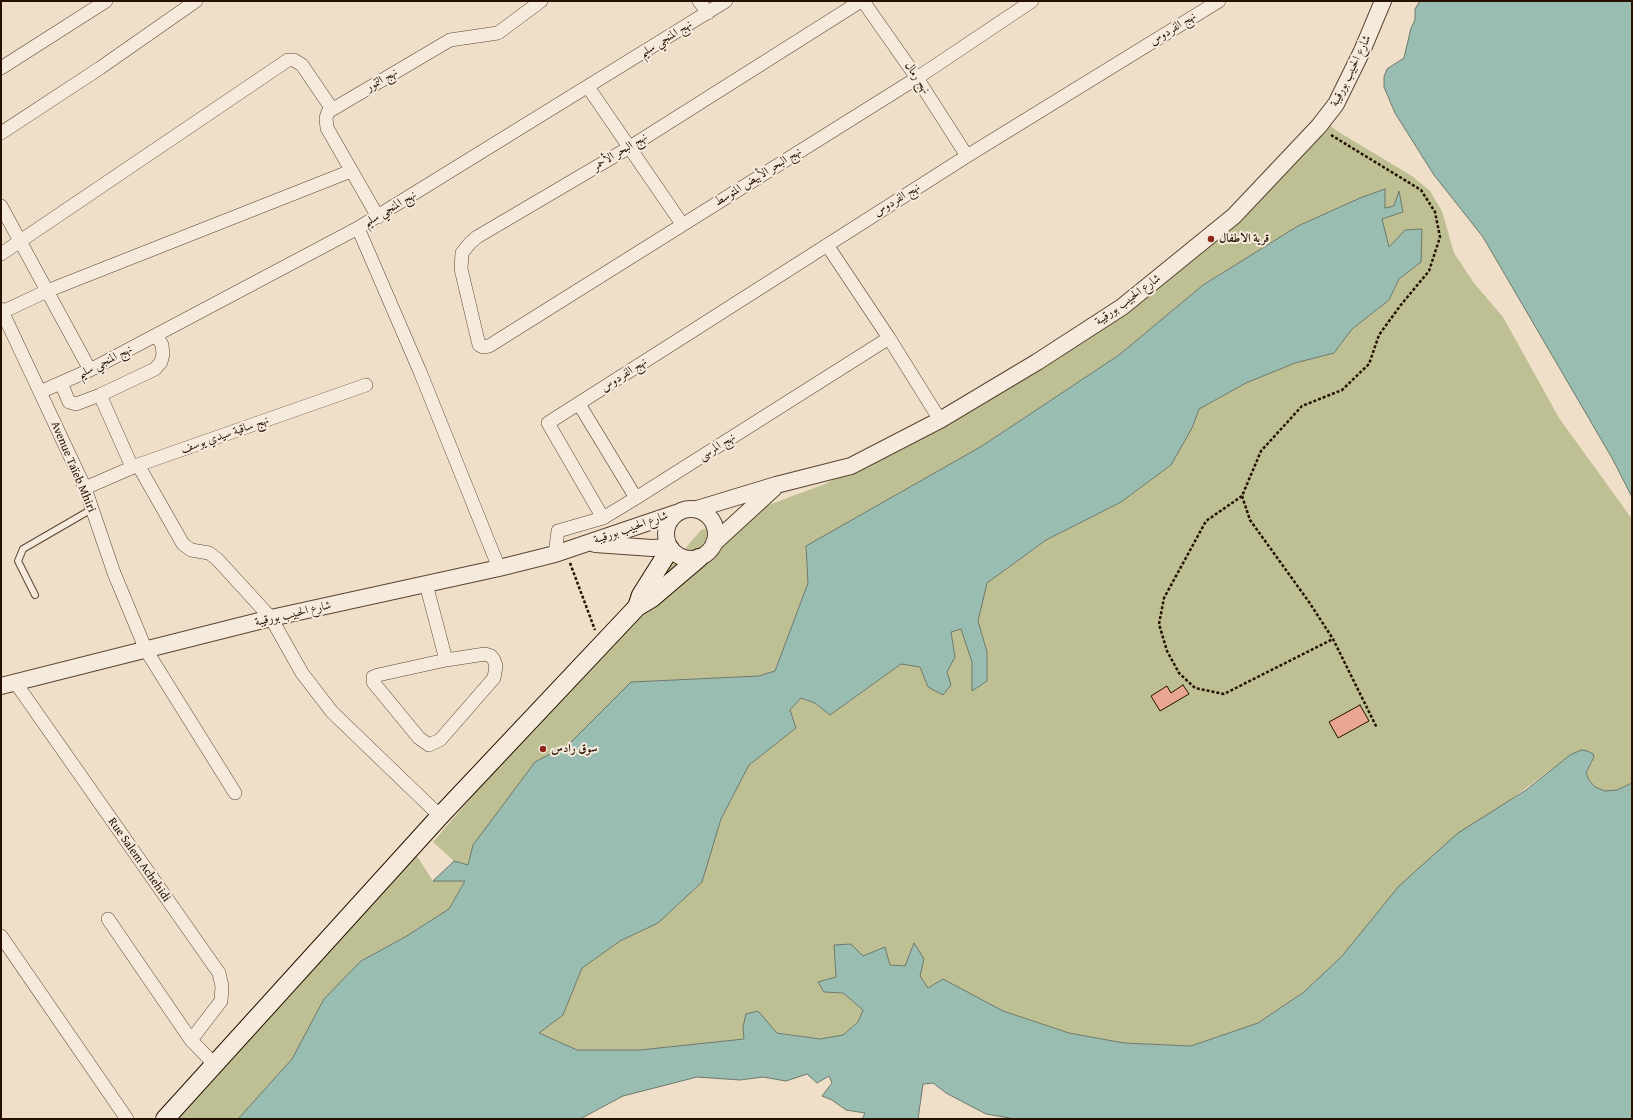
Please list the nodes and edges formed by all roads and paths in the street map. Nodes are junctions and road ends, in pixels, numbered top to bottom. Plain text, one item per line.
1 (106, 1) edge
2 (196, 1) edge
3 (541, 1) edge
4 (699, 1) edge
5 (726, 1) edge
6 (862, 1) edge
7 (1032, 1) edge
8 (1219, 1) edge
9 (1382, 1) edge
10 (522, 6) edge
11 (708, 13) junction
12 (1, 68) edge
13 (917, 78) junction
14 (588, 87) junction
15 (332, 109) junction
16 (1320, 126) junction
17 (1, 133) edge
18 (630, 147) junction
19 (967, 156) junction
20 (351, 171) junction
21 (1, 206) edge
22 (378, 217) junction
23 (682, 224) junction
24 (358, 228) junction
25 (21, 240) junction
26 (827, 245) junction
27 (1, 254) edge
28 (47, 291) junction
29 (2, 311) edge
30 (156, 335) junction
31 (889, 338) junction
32 (481, 346) joint
33 (90, 370) junction
34 (61, 383) junction
35 (366, 385) dead end
36 (40, 392) junction
37 (100, 395) junction
38 (579, 404) junction
39 (940, 420) junction
40 (135, 466) junction
41 (776, 485) junction
42 (85, 488) junction
43 (1242, 496) junction
44 (636, 498) junction
45 (697, 509) junction
46 (92, 510) junction
47 (676, 513) junction
48 (603, 518) junction
49 (714, 543) junction
50 (586, 544) junction
51 (669, 548) junction
52 (560, 552) junction
53 (699, 558) junction
54 (499, 568) junction
55 (426, 584) junction
56 (35, 596) dead end
57 (637, 607) junction
58 (271, 618) junction
59 (1333, 639) junction
60 (601, 645) junction
61 (146, 650) junction
62 (446, 660) junction
63 (8, 684) edge
64 (1377, 728) dead end
65 (235, 792) dead end
66 (440, 816) junction
67 (108, 919) dead end
68 (1, 936) edge
69 (191, 1040) junction
70 (215, 1065) junction
71 (127, 1119) edge
72 (165, 1119) edge

1 - 12 street
2 - 17 street
3 - 10 street, نهج التمور
4 - 11 street
5 - 11 street, نهج المنجي سليم
6 - 13 street, نهج رمال
6 - 18 street, نهج البحر الأحمر
7 - 13 street, نهج البحر الأبيض المتوسط
8 - 19 street, نهج الفردوس
9 - 16 street, شارع الحبيب بورقيبة
10 - 15 street, نهج التمور
11 - 14 street, نهج المنجي سليم
13 - 19 street, نهج رمال
13 - 23 street, نهج البحر الأبيض المتوسط
14 - 18 street
14 - 22 street, نهج المنجي سليم
15 - 20 street
15 - 25 street
16 - 39 street, شارع الحبيب بورقيبة
16 - 43 path
18 - 23 street
18 - 32 street, نهج البحر الأحمر
19 - 26 street, نهج الفردوس
20 - 22 street
20 - 28 street
21 - 25 street
22 - 24 street, نهج المنجي سليم
23 - 32 street, نهج البحر الأبيض المتوسط
24 - 30 street, نهج المنجي سليم
24 - 54 street
25 - 27 street
25 - 28 street
26 - 31 street
26 - 38 street, نهج الفردوس
28 - 29 street
28 - 33 street
29 - 36 street, Avenue Taïeb Mhiri
30 - 33 street, نهج المنجي سليم
30 - 37 street
31 - 39 street
31 - 44 street, نهج المرسى
33 - 34 street, نهج المنجي سليم
34 - 36 street, نهج المنجي سليم
34 - 37 street
35 - 40 street, نهج ساقية سيدي يوسف
36 - 42 street, Avenue Taïeb Mhiri
37 - 40 street
38 - 44 street
38 - 48 street, نهج الفردوس
39 - 41 street, شارع الحبيب بورقيبة
40 - 42 street, نهج ساقية سيدي يوسف
40 - 58 street
41 - 45 street, شارع الحبيب بورقيبة
41 - 49 street, شارع الحبيب بورقيبة
42 - 46 street, Avenue Taïeb Mhiri
43 - 59 path
43 - 59 path
44 - 48 street, نهج المرسى
45 - 47 street
45 - 49 street
46 - 56 lane
46 - 61 street, Avenue Taïeb Mhiri
47 - 50 street, شارع الحبيب بورقيبة
47 - 51 street
48 - 52 street, نهج المرسى
49 - 53 street
50 - 51 street, شارع الحبيب بورقيبة
50 - 52 street, شارع الحبيب بورقيبة
51 - 53 street
51 - 57 main road
52 - 54 street, شارع الحبيب بورقيبة
52 - 60 path
53 - 57 main road
54 - 55 street, شارع الحبيب بورقيبة
55 - 58 street, شارع الحبيب بورقيبة
55 - 62 street
57 - 60 main road
58 - 61 street, شارع الحبيب بورقيبة
58 - 66 street
59 - 64 path
60 - 66 main road
61 - 63 street, شارع الحبيب بورقيبة
61 - 65 street, Avenue Taïeb Mhiri
62 - 62 street
63 - 69 street, Rue Salem Achehidi
66 - 70 main road
67 - 69 street
68 - 71 street
69 - 70 street
70 - 72 main road

